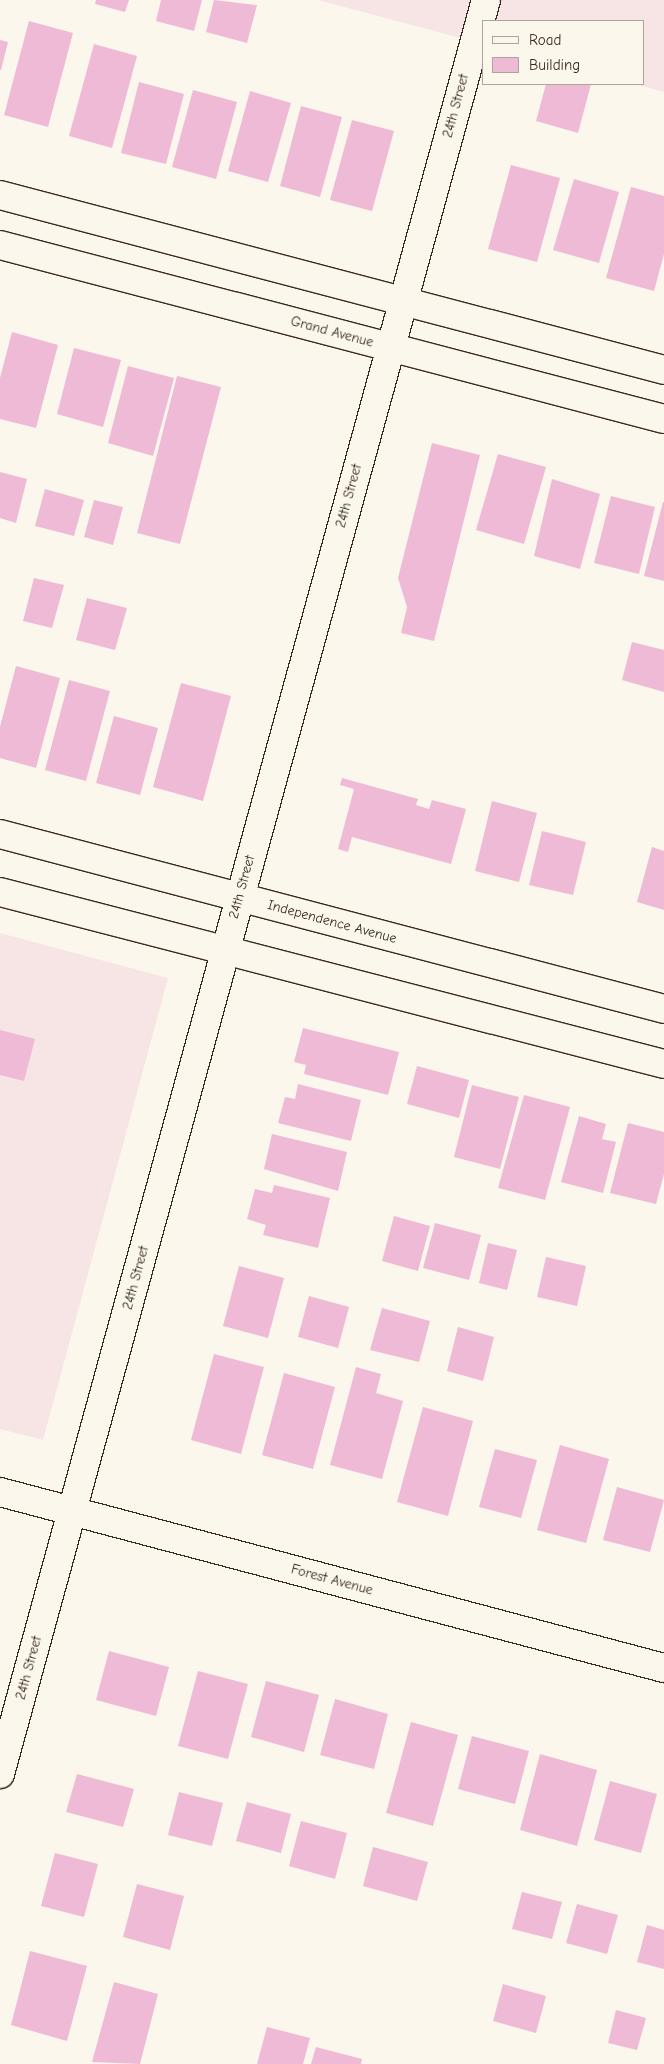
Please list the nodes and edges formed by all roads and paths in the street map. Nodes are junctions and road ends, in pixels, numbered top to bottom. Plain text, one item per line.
1 (486, 0) edge
2 (0, 195) edge
3 (0, 245) edge
4 (402, 301) junction
5 (390, 348) junction
6 (664, 370) edge
7 (664, 419) edge
8 (0, 834) edge
9 (0, 892) edge
10 (239, 899) junction
11 (225, 949) junction
12 (664, 1008) edge
13 (664, 1064) edge
14 (0, 1492) edge
15 (72, 1512) junction
16 (664, 1668) edge
17 (0, 1774) edge

1 - 4 street, 24th Street
2 - 4 street
3 - 5 street, Grand Avenue
4 - 5 street, 24th Street
4 - 6 street
5 - 7 street, Grand Avenue
5 - 10 street, 24th Street
8 - 10 street, Independence Avenue
9 - 11 street
10 - 11 street, 24th Street
10 - 12 street, Independence Avenue
11 - 13 street
11 - 15 street, 24th Street
14 - 15 street, Forest Avenue
15 - 16 street, Forest Avenue
15 - 17 street, 24th Street

